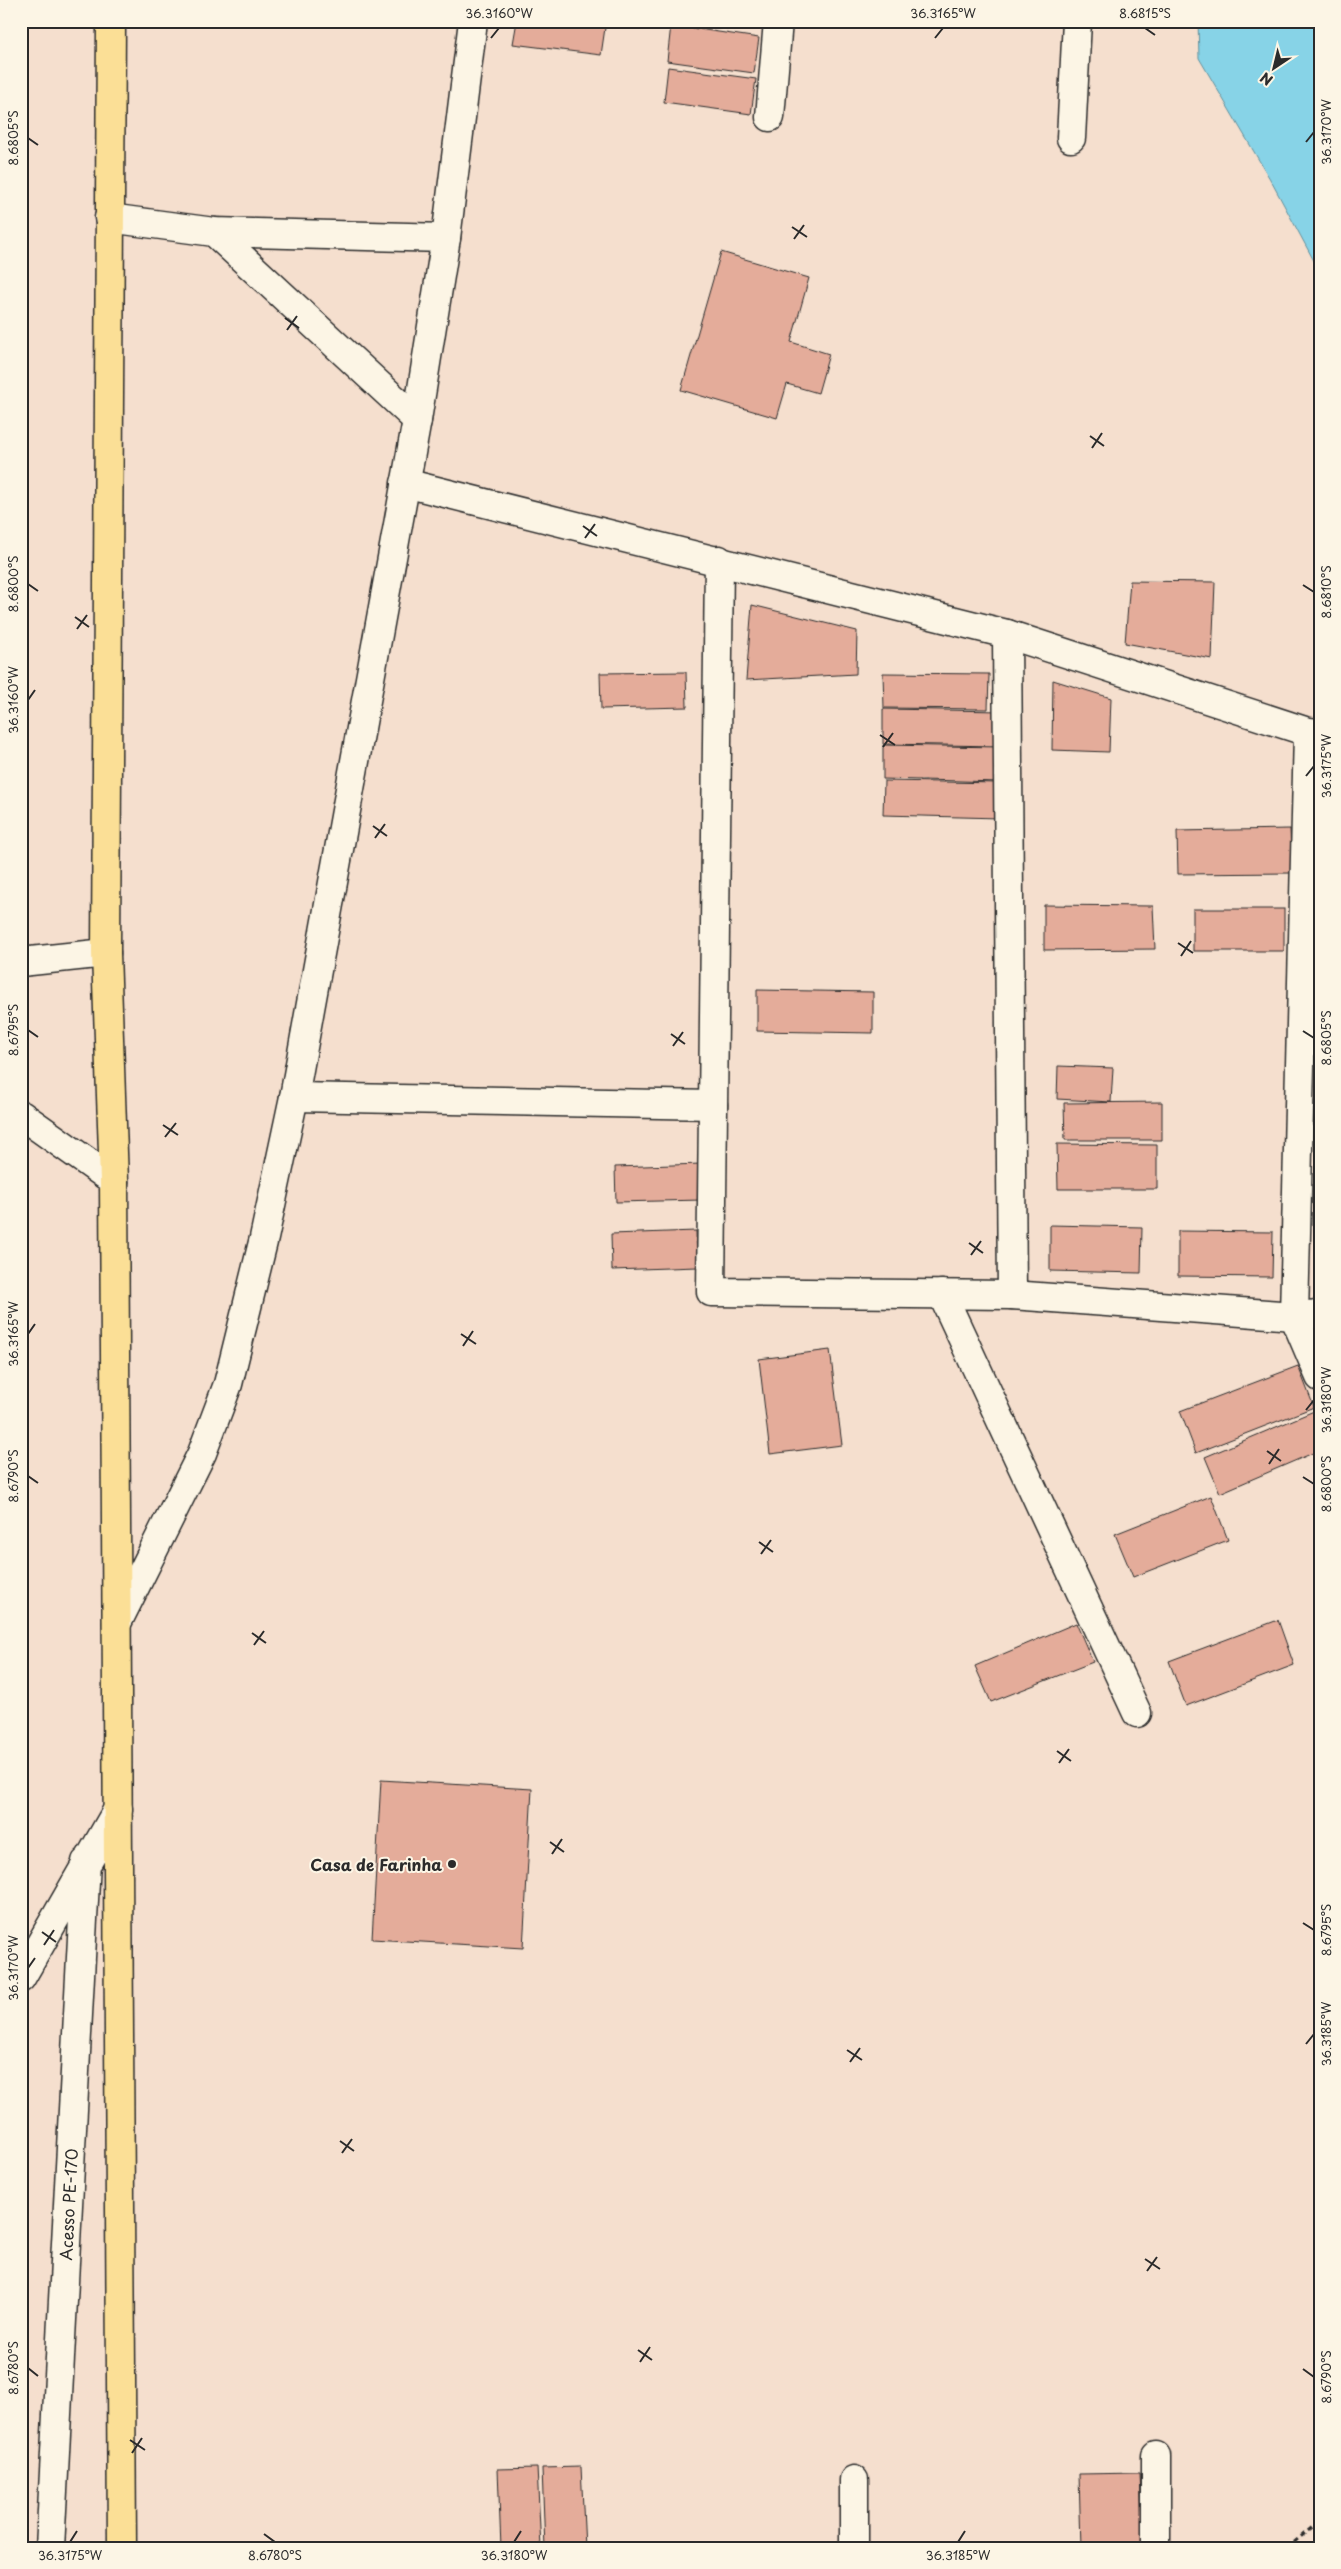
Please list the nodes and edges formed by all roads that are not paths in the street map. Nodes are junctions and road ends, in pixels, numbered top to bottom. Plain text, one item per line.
1 (111, 21) edge
2 (473, 21) edge
3 (778, 21) edge
4 (1077, 21) edge
5 (770, 117) dead end
6 (1071, 138) dead end
7 (109, 218) junction
8 (214, 232) junction
9 (446, 238) junction
10 (416, 420) junction
11 (406, 483) junction
12 (719, 560) junction
13 (1007, 634) junction
14 (1314, 733) edge
15 (106, 953) junction
16 (21, 962) edge
17 (294, 1097) junction
18 (713, 1105) junction
19 (21, 1115) edge
20 (114, 1180) junction
21 (942, 1294) junction
22 (1012, 1295) junction
23 (1307, 1315) edge
24 (1320, 1377) edge
25 (118, 1623) junction
26 (1137, 1713) dead end
27 (118, 1809) junction
28 (86, 1862) junction
29 (21, 1978) edge
30 (1156, 2456) dead end
31 (854, 2480) dead end
32 (50, 2548) edge
33 (122, 2548) edge
34 (854, 2548) edge
35 (1156, 2548) edge

1 - 7 main road
2 - 9 street
3 - 5 street
4 - 6 street
7 - 8 street
7 - 15 main road
8 - 9 street
8 - 10 street
9 - 10 street
10 - 11 street
11 - 12 street
11 - 17 street
12 - 13 street
12 - 18 street
13 - 14 street
13 - 22 street
14 - 23 street
15 - 16 street
15 - 20 main road
17 - 18 street
17 - 25 street
18 - 21 street
19 - 20 street
20 - 25 main road
21 - 22 street
21 - 26 street
22 - 23 street
23 - 24 street
25 - 27 main road
27 - 28 street
27 - 33 main road
28 - 29 street
28 - 32 street, Acesso PE-170
30 - 35 street
31 - 34 street

